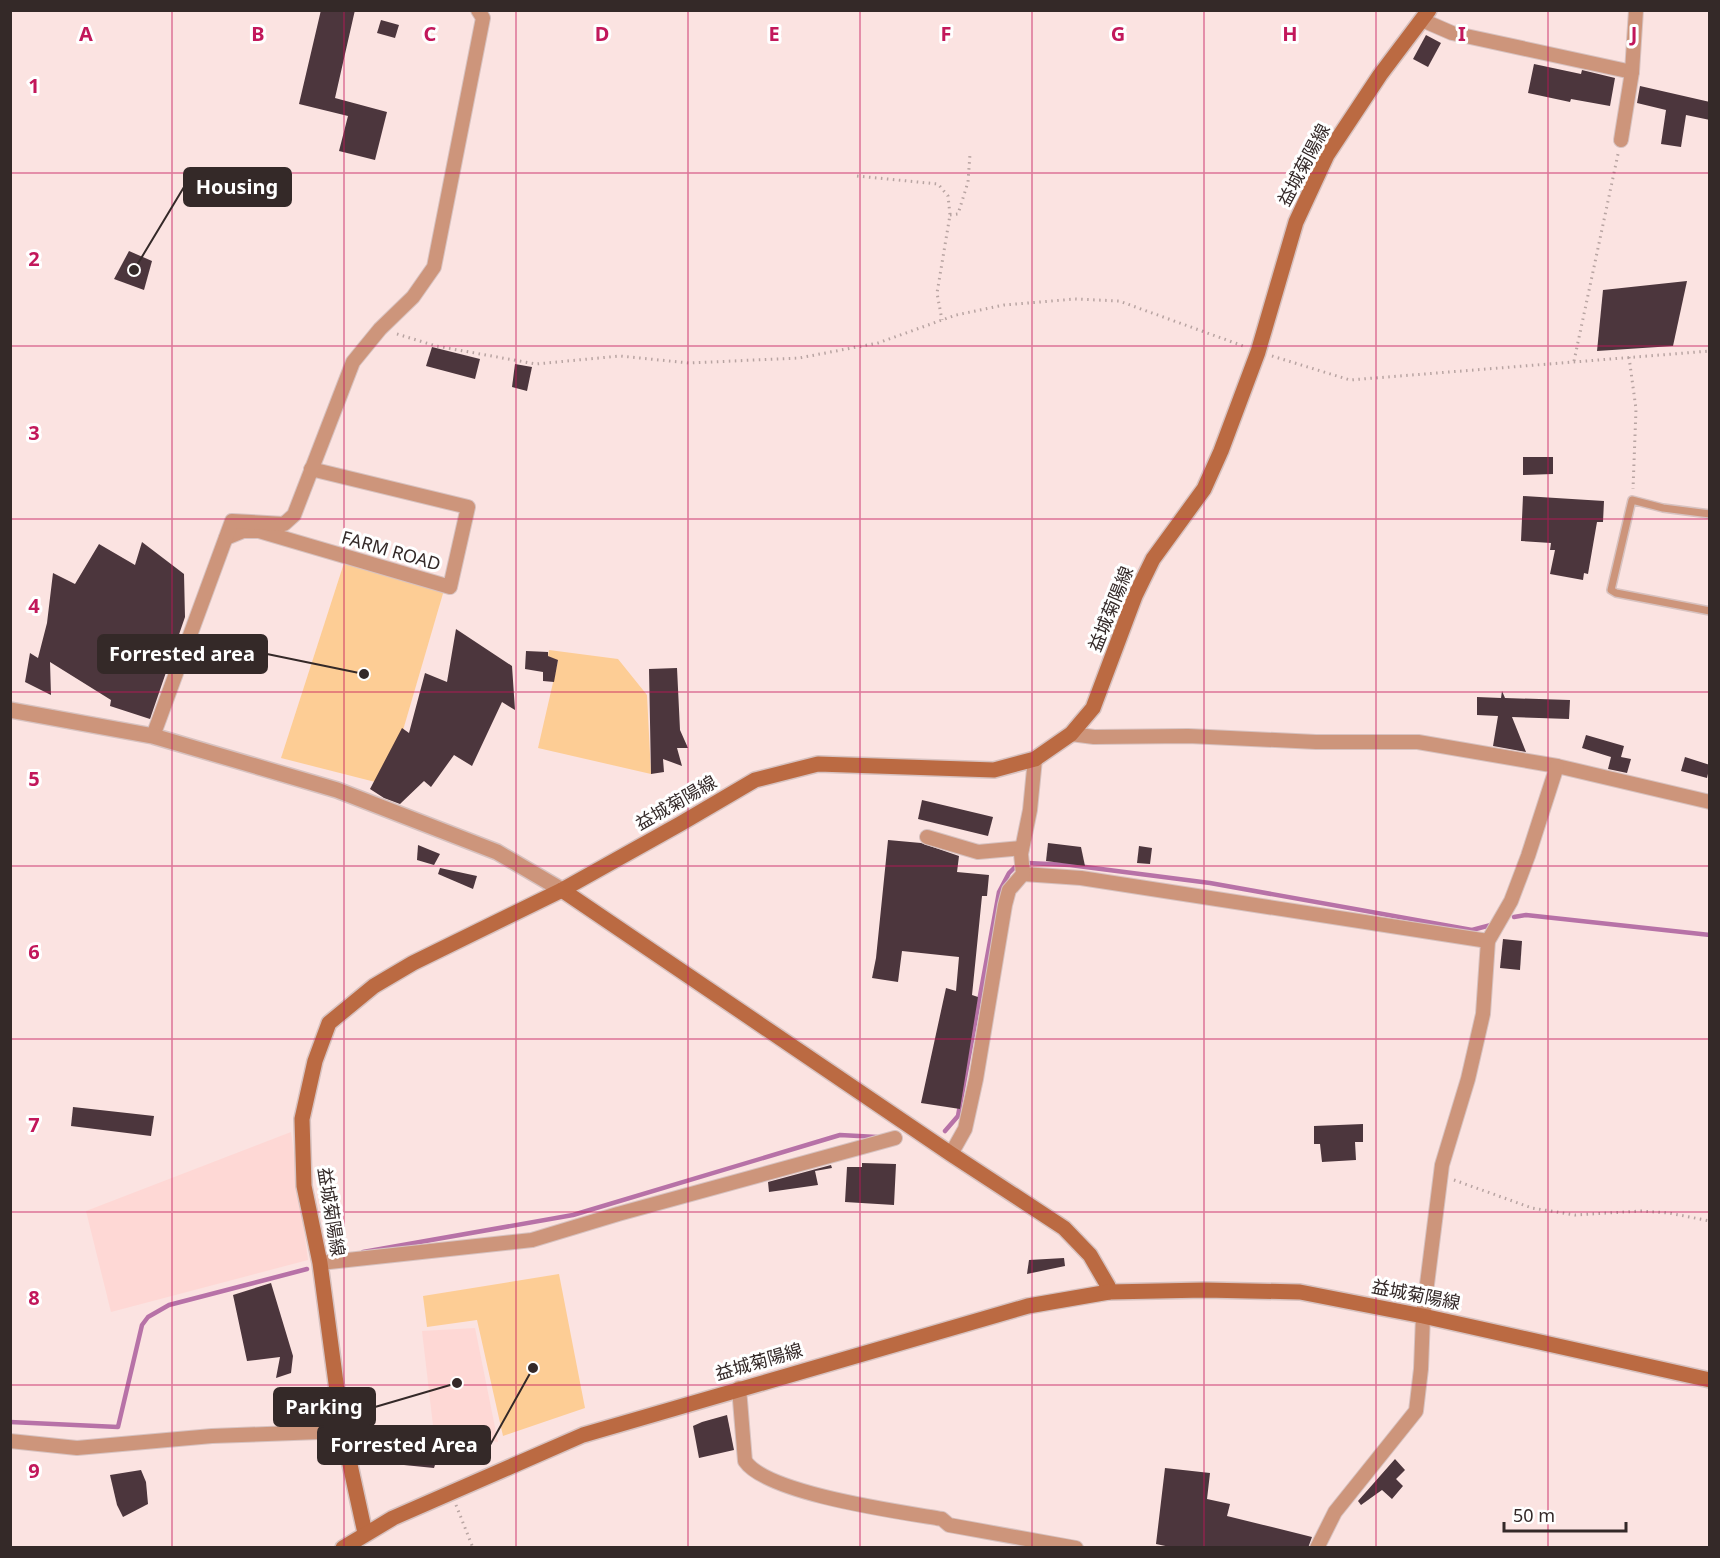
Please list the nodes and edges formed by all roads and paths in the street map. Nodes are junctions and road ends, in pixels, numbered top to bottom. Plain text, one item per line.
1 (478, 10) edge
2 (1636, 10) edge
3 (1425, 15) edge
4 (1632, 72) junction
5 (1621, 140) joint
6 (970, 154) dead end
7 (857, 176) dead end
8 (951, 215) junction
9 (942, 320) junction
10 (380, 329) junction
11 (1710, 351) edge
12 (1258, 352) junction
13 (1629, 357) junction
14 (1574, 362) junction
15 (311, 469) junction
16 (1632, 500) junction
17 (1710, 514) edge
18 (226, 538) junction
19 (1710, 611) edge
20 (10, 710) edge
21 (1071, 734) junction
22 (153, 736) junction
23 (1035, 759) junction
24 (1557, 766) junction
25 (1708, 798) edge
26 (927, 837) dead end
27 (1022, 848) junction
28 (1023, 874) junction
29 (561, 890) junction
30 (1488, 941) junction
31 (895, 1138) dead end
32 (951, 1154) junction
33 (1442, 1176) junction
34 (1710, 1221) edge
35 (320, 1263) junction
36 (1109, 1292) junction
37 (1423, 1316) junction
38 (1710, 1380) edge
39 (739, 1388) junction
40 (342, 1428) junction
41 (10, 1441) edge
42 (452, 1492) junction
43 (365, 1533) junction
44 (343, 1548) edge
45 (473, 1548) edge
46 (1076, 1548) edge
47 (1317, 1548) edge

1 - 10 street
2 - 4 street
3 - 4 street
3 - 12 main road, 益城菊陽線
4 - 5 street
5 - 14 path
6 - 8 path
7 - 8 path
8 - 9 path
9 - 10 path
9 - 12 path
10 - 15 street
11 - 13 path
12 - 14 path
12 - 21 main road, 益城菊陽線
13 - 14 path
13 - 16 path
15 - 18 street
15 - 18 street, FARM ROAD
16 - 17 lane
16 - 19 lane
18 - 22 street
20 - 22 street
21 - 23 main road, 益城菊陽線
21 - 24 street
22 - 29 street
23 - 27 street
23 - 29 main road, 益城菊陽線
24 - 25 street
24 - 30 street
26 - 27 street
27 - 28 street
28 - 30 street
28 - 32 street
29 - 32 main road
29 - 35 main road, 益城菊陽線
30 - 33 street
31 - 35 street
32 - 36 main road
33 - 34 path
33 - 37 street
35 - 40 main road, 益城菊陽線
36 - 37 main road, 益城菊陽線
36 - 39 main road, 益城菊陽線
37 - 38 main road, 益城菊陽線
37 - 47 street
39 - 42 main road, 益城菊陽線
39 - 46 street
40 - 41 street
40 - 43 main road, 益城菊陽線
42 - 43 main road, 益城菊陽線
42 - 45 path
43 - 44 main road, 益城菊陽線

